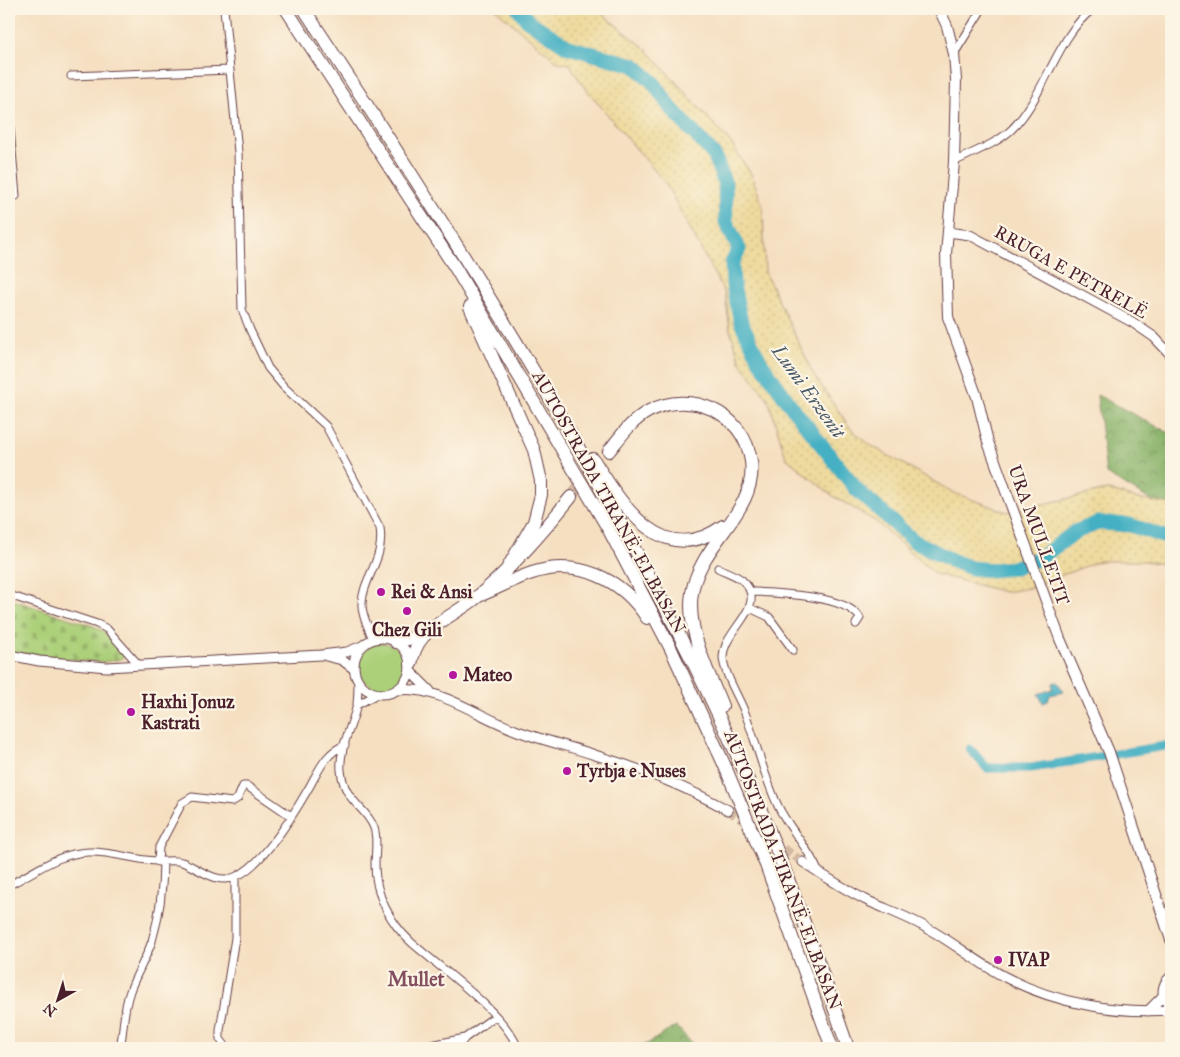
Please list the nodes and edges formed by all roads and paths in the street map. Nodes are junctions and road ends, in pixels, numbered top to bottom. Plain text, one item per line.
1 (224, 9) edge
2 (286, 9) edge
3 (304, 9) edge
4 (939, 9) edge
5 (982, 9) edge
6 (1093, 9) edge
7 (954, 54) junction
8 (230, 70) junction
9 (71, 76) dead end
10 (9, 117) edge
11 (954, 162) junction
12 (16, 196) dead end
13 (948, 232) junction
14 (456, 269) junction
15 (1171, 355) edge
16 (562, 421) junction
17 (609, 451) tunnel mouth
18 (570, 497) tunnel mouth
19 (733, 518) junction
20 (718, 568) dead end
21 (507, 569) junction
22 (751, 592) junction
23 (9, 595) edge
24 (476, 597) junction
25 (750, 608) junction
26 (856, 624) dead end
27 (425, 635) junction
28 (373, 640) junction
29 (396, 642) junction
30 (362, 646) junction
31 (671, 649) junction
32 (793, 650) dead end
33 (321, 655) junction
34 (9, 656) edge
35 (138, 664) junction
36 (410, 667) junction
37 (354, 669) junction
38 (358, 681) junction
39 (399, 690) junction
40 (432, 693) junction
41 (377, 694) junction
42 (357, 705) junction
43 (722, 723) junction
44 (345, 745) junction
45 (728, 810) tunnel mouth
46 (290, 816) junction
47 (160, 861) junction
48 (803, 862) tunnel mouth
49 (818, 872) junction
50 (235, 878) junction
51 (9, 884) edge
52 (1171, 939) edge
53 (1171, 945) edge
54 (1171, 978) edge
55 (1164, 995) junction
56 (1171, 1008) edge
57 (1148, 1011) junction
58 (494, 1017) junction
59 (465, 1038) junction
60 (120, 1048) edge
61 (227, 1048) edge
62 (417, 1048) edge
63 (457, 1048) edge
64 (518, 1048) edge
65 (832, 1048) edge
66 (848, 1048) edge

1 - 8 street
2 - 14 highway, AUTOSTRADA TIRANË-ELBASAN
3 - 16 highway, AUTOSTRADA TIRANË-ELBASAN
4 - 7 main road, URA MULLETIT
5 - 7 street
6 - 11 street
7 - 11 main road, URA MULLETIT
8 - 9 street
8 - 28 street
10 - 12 street
11 - 13 main road, URA MULLETIT
13 - 15 main road, RRUGA E PETRELË
13 - 52 main road, URA MULLETIT
14 - 21 highway
14 - 31 highway, AUTOSTRADA TIRANË-ELBASAN
16 - 19 highway
16 - 43 highway, AUTOSTRADA TIRANË-ELBASAN
17 - 19 highway
18 - 21 highway
19 - 43 highway
20 - 22 street
21 - 24 highway
22 - 25 street
22 - 26 street
23 - 35 street
24 - 27 highway
24 - 31 highway
25 - 32 street
25 - 49 street
27 - 29 highway
27 - 36 highway
28 - 29 main road
28 - 30 main road
29 - 36 main road
30 - 33 main road
30 - 37 main road
31 - 65 highway, AUTOSTRADA TIRANË-ELBASAN
33 - 35 main road
33 - 37 main road
34 - 35 main road
36 - 39 main road
36 - 40 main road
37 - 38 main road
38 - 41 main road
38 - 42 street
39 - 40 main road
39 - 41 main road
40 - 45 main road
41 - 42 street
42 - 44 street
43 - 66 highway, AUTOSTRADA TIRANË-ELBASAN
44 - 46 street
44 - 58 street
46 - 47 street
46 - 50 street
47 - 50 street
47 - 51 street
47 - 60 street
48 - 49 main road
49 - 57 main road
50 - 61 street
52 - 53 main road, URA MULLETIT
54 - 55 main road
55 - 56 main road
55 - 57 main road
56 - 57 main road
58 - 59 street
58 - 64 street
59 - 62 street
59 - 63 street

